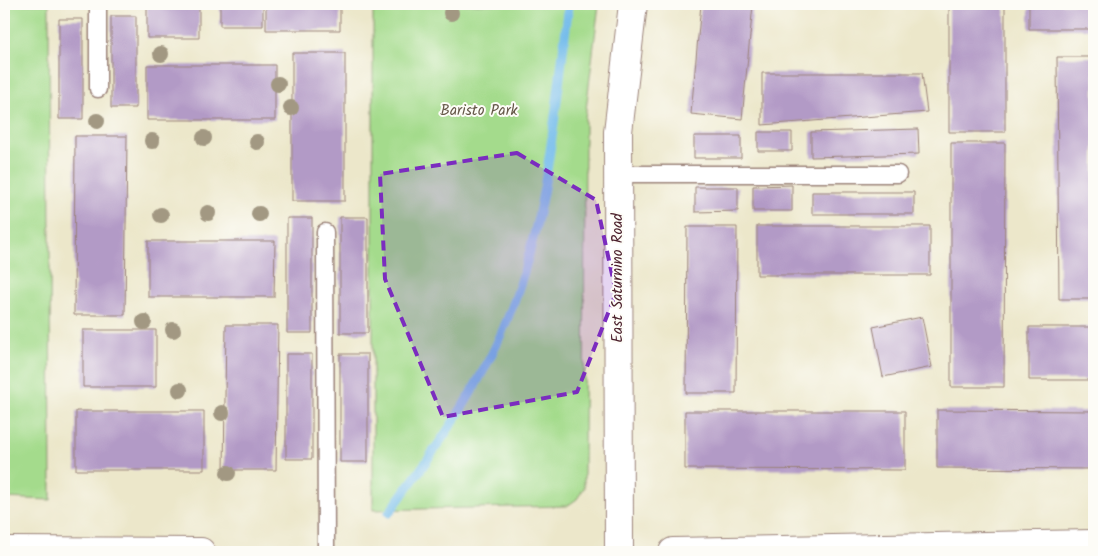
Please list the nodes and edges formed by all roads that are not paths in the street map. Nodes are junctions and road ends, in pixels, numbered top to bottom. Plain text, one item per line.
1 (98, 4) edge
2 (633, 4) edge
3 (98, 89) dead end
4 (618, 174) junction
5 (898, 174) dead end
6 (326, 232) dead end
7 (1094, 544) edge
8 (970, 549) edge
9 (4, 551) edge
10 (201, 552) edge
11 (326, 552) edge
12 (619, 552) edge
13 (673, 552) edge

1 - 3 lane
2 - 4 street, East Saturnino Road
4 - 5 lane
4 - 12 street, East Saturnino Road
6 - 11 lane
7 - 8 street
8 - 13 street
9 - 10 street

